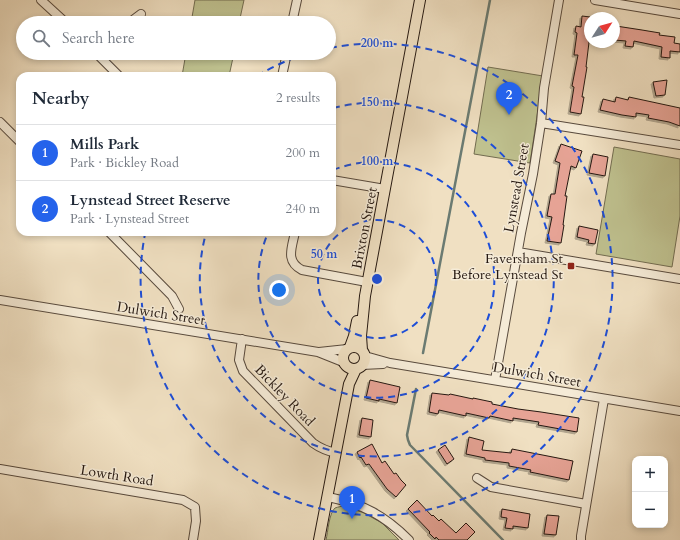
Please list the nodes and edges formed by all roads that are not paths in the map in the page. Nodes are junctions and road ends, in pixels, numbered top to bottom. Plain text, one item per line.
1 (41, 0) edge
2 (297, 0) edge
3 (420, 0) edge
4 (559, 0) edge
5 (595, 0) edge
6 (141, 14) dead end
7 (680, 14) edge
8 (58, 16) edge
9 (138, 16) edge
10 (294, 16) edge
11 (104, 60) edge
12 (285, 60) edge
13 (115, 72) edge
14 (283, 72) edge
15 (0, 122) edge
16 (541, 123) junction
17 (16, 138) edge
18 (680, 145) edge
19 (336, 181) edge
20 (385, 189) junction
21 (113, 236) edge
22 (294, 236) edge
23 (518, 252) junction
24 (680, 279) edge
25 (368, 282) junction
26 (365, 296) junction
27 (0, 300) edge
28 (179, 309) dead end
29 (242, 340) junction
30 (348, 348) junction
31 (318, 352) junction
32 (361, 360) junction
33 (344, 364) junction
34 (495, 380) junction
35 (349, 384) junction
36 (604, 399) junction
37 (680, 411) edge
38 (336, 453) junction
39 (0, 469) edge
40 (477, 478) dead end
41 (328, 496) junction
42 (586, 504) junction
43 (193, 540) edge
44 (319, 540) edge
45 (409, 540) edge
46 (581, 540) edge

1 - 8 street
2 - 10 street
3 - 20 main road, Brixton Street
4 - 16 street, Lynstead Street
5 - 7 street
6 - 9 street
11 - 13 street
12 - 14 street
15 - 17 street
16 - 18 street
16 - 23 street, Lynstead Street
19 - 20 street
20 - 25 main road, Brixton Street
21 - 28 street
22 - 25 street
23 - 24 street
23 - 34 street, Lynstead Street
25 - 26 main road, Brixton Street
26 - 30 main road, Brixton Street
26 - 32 main road, Brixton Street
27 - 29 street, Dulwich Street
29 - 31 street, Dulwich Street
29 - 38 street, Bickley Road
30 - 31 street, Dulwich Street
30 - 32 main road
30 - 33 main road, Brixton Street
31 - 33 street, Dulwich Street
32 - 33 main road
32 - 34 street, Dulwich Street
32 - 35 main road, Brixton Street
33 - 35 main road, Brixton Street
34 - 36 street, Dulwich Street
35 - 38 main road, Brixton Street
36 - 37 street, Dulwich Street
36 - 42 street
38 - 41 main road, Brixton Street
39 - 43 street, Lowth Road
40 - 42 street
41 - 44 main road, Brixton Street
41 - 45 street
42 - 46 street

